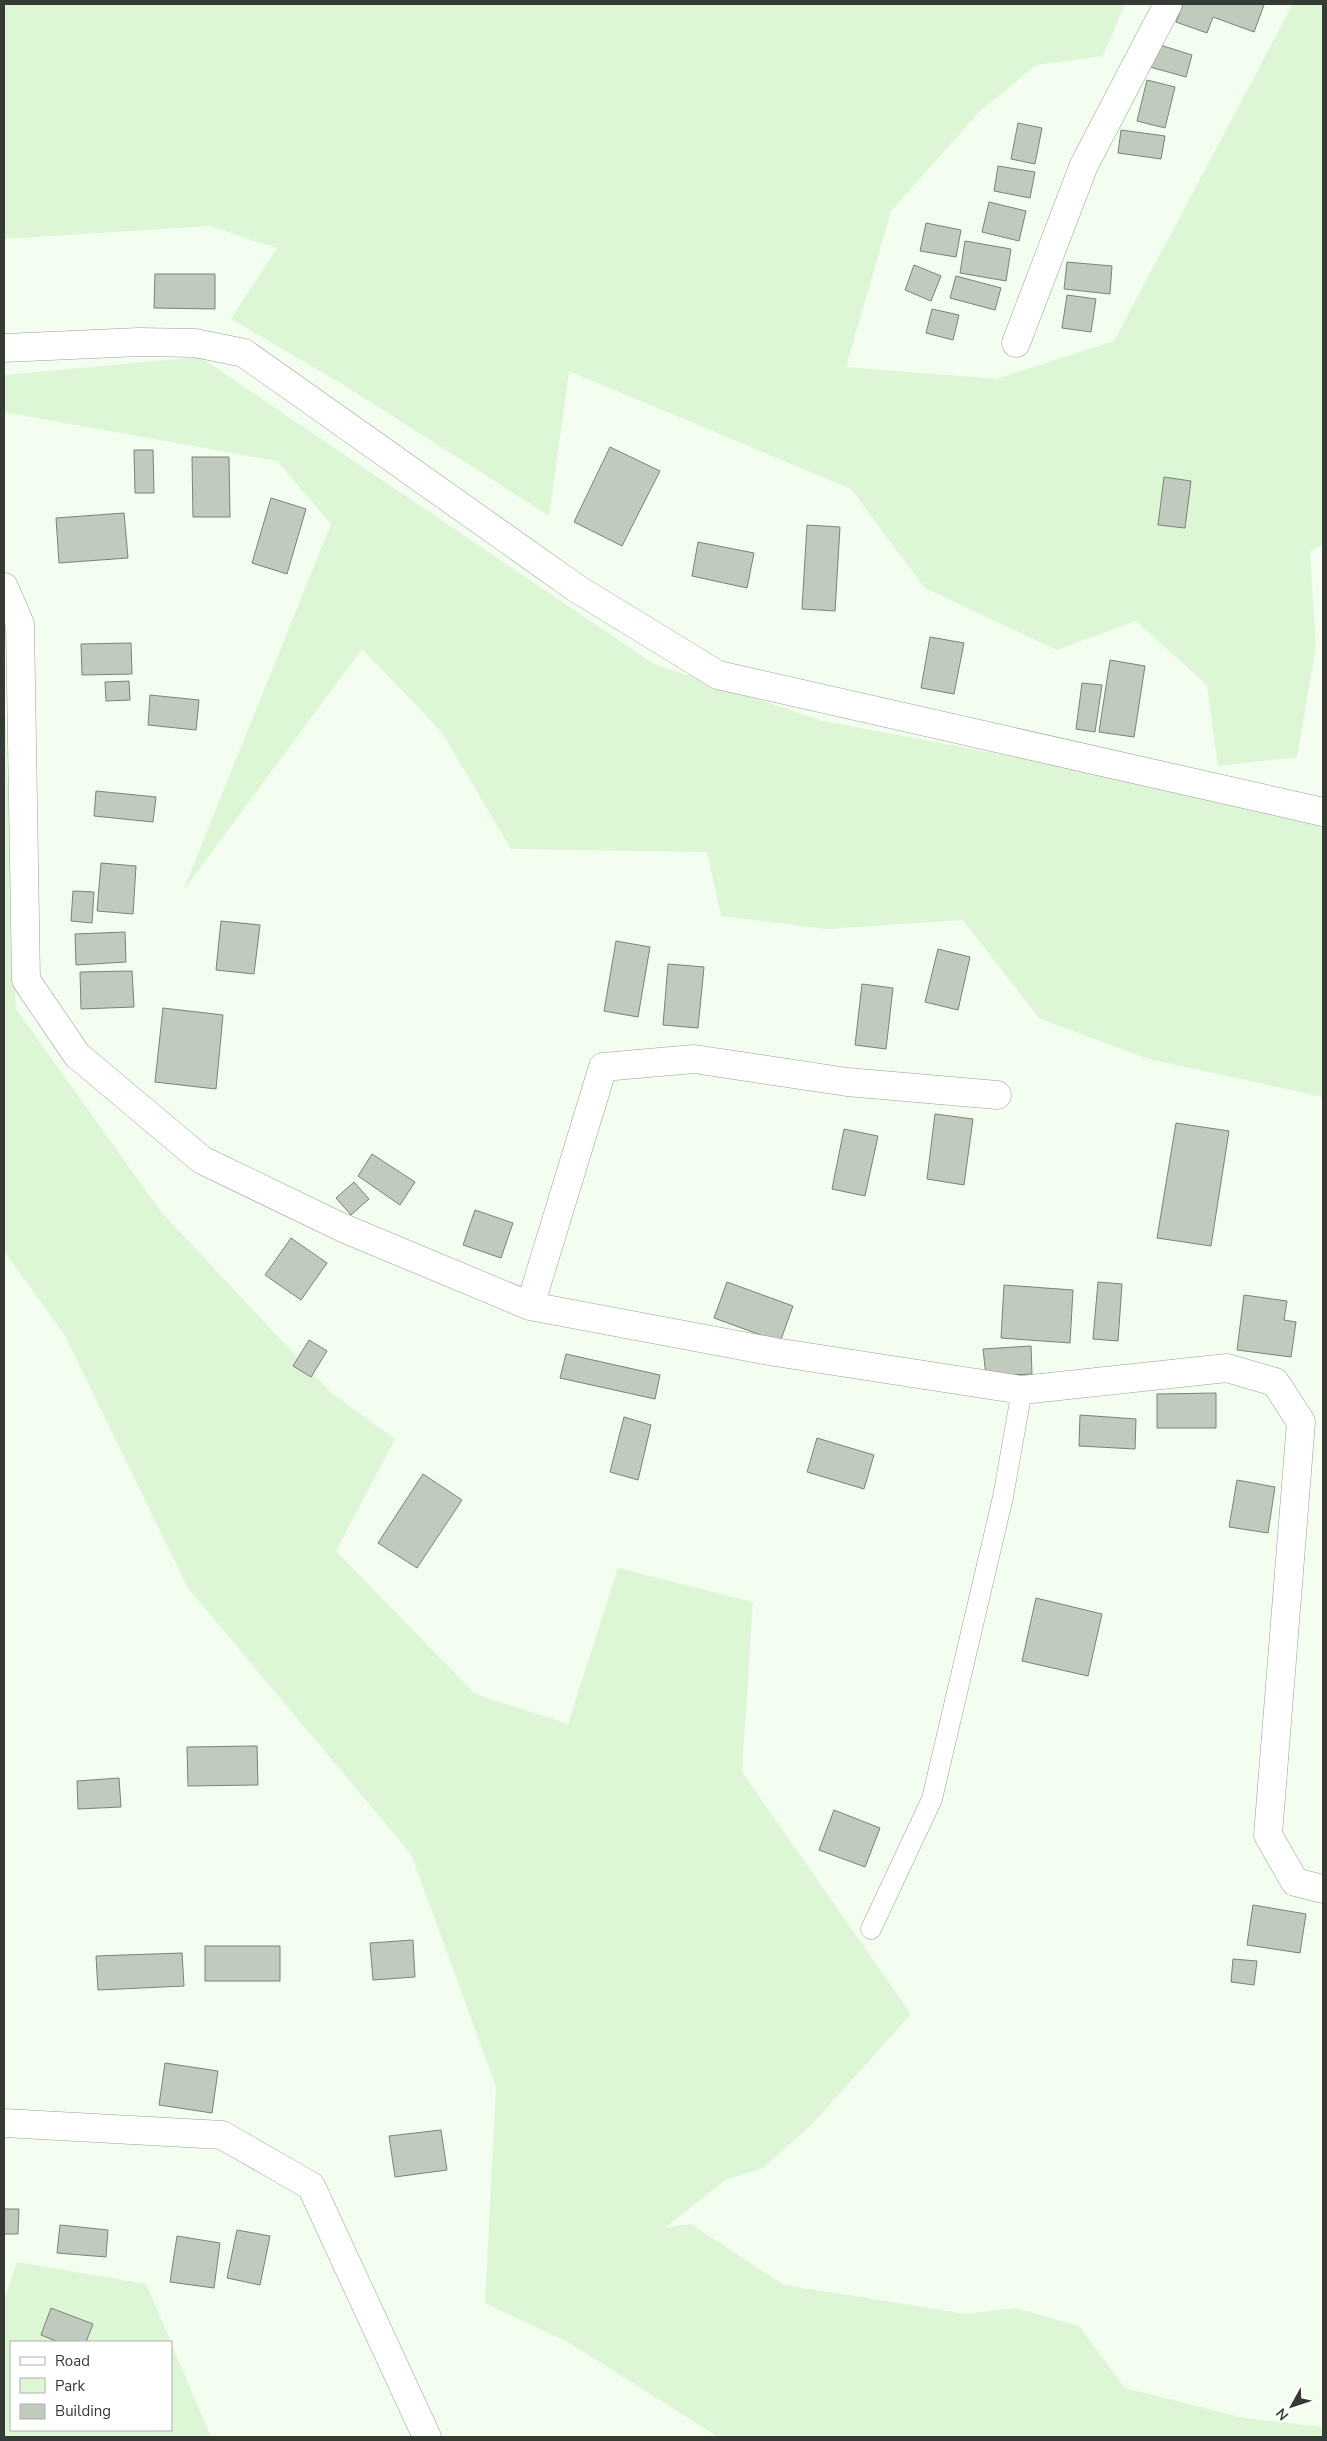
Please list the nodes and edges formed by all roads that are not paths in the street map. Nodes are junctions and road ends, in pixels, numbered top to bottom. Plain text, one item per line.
1 (1168, 4) edge
2 (1016, 343) dead end
3 (4, 348) edge
4 (4, 587) edge
5 (1323, 812) edge
6 (997, 1095) dead end
7 (530, 1306) junction
8 (1022, 1390) junction
9 (1323, 1890) edge
10 (871, 1929) dead end
11 (4, 2123) edge
12 (427, 2437) edge

1 - 2 street
3 - 5 street
4 - 7 street
6 - 7 street
7 - 8 street
8 - 9 street
8 - 10 lane
11 - 12 street

